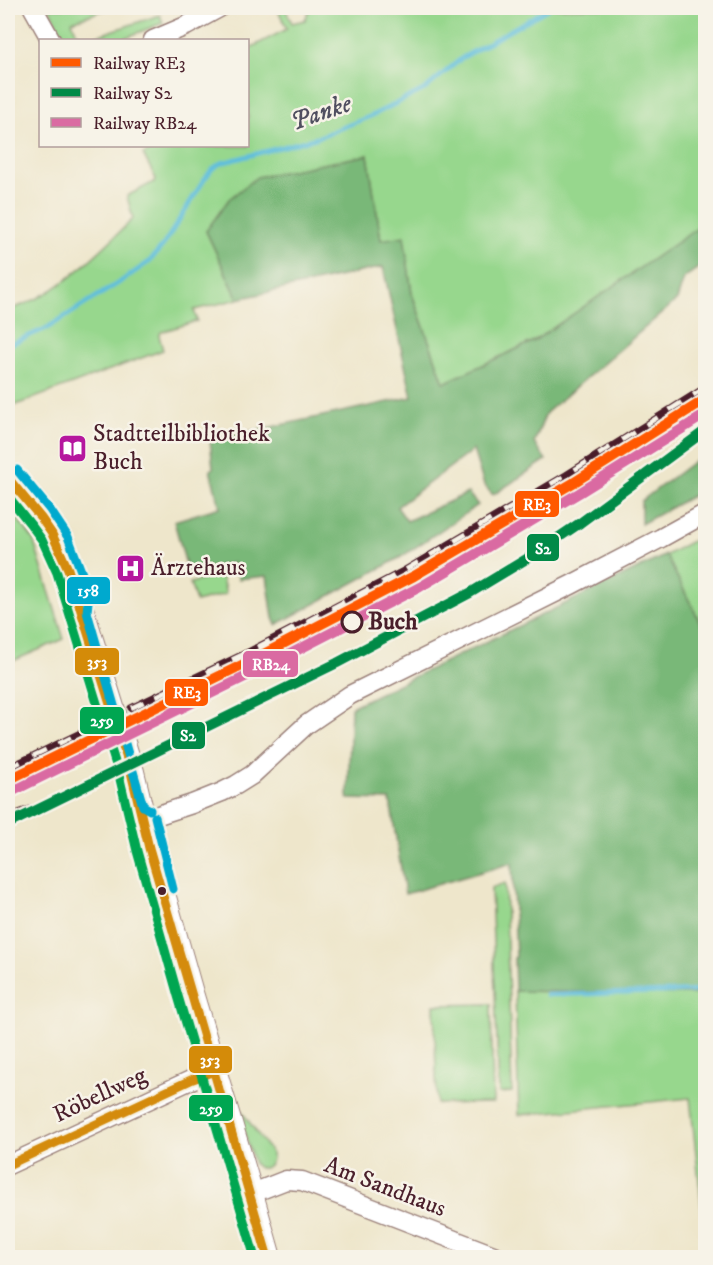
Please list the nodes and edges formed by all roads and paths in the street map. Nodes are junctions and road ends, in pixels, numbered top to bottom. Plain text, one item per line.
1 (33, 8) edge
2 (219, 8) edge
3 (50, 39) edge
4 (155, 39) edge
5 (8, 478) edge
6 (705, 513) edge
7 (143, 820) junction
8 (214, 1071) junction
9 (8, 1165) edge
10 (250, 1194) junction
11 (268, 1257) edge
12 (501, 1257) edge

1 - 3 street
2 - 4 street
5 - 7 main road
6 - 7 street
7 - 8 main road
8 - 9 street, Röbellweg
8 - 10 main road
10 - 11 main road
10 - 12 street, Am Sandhaus

